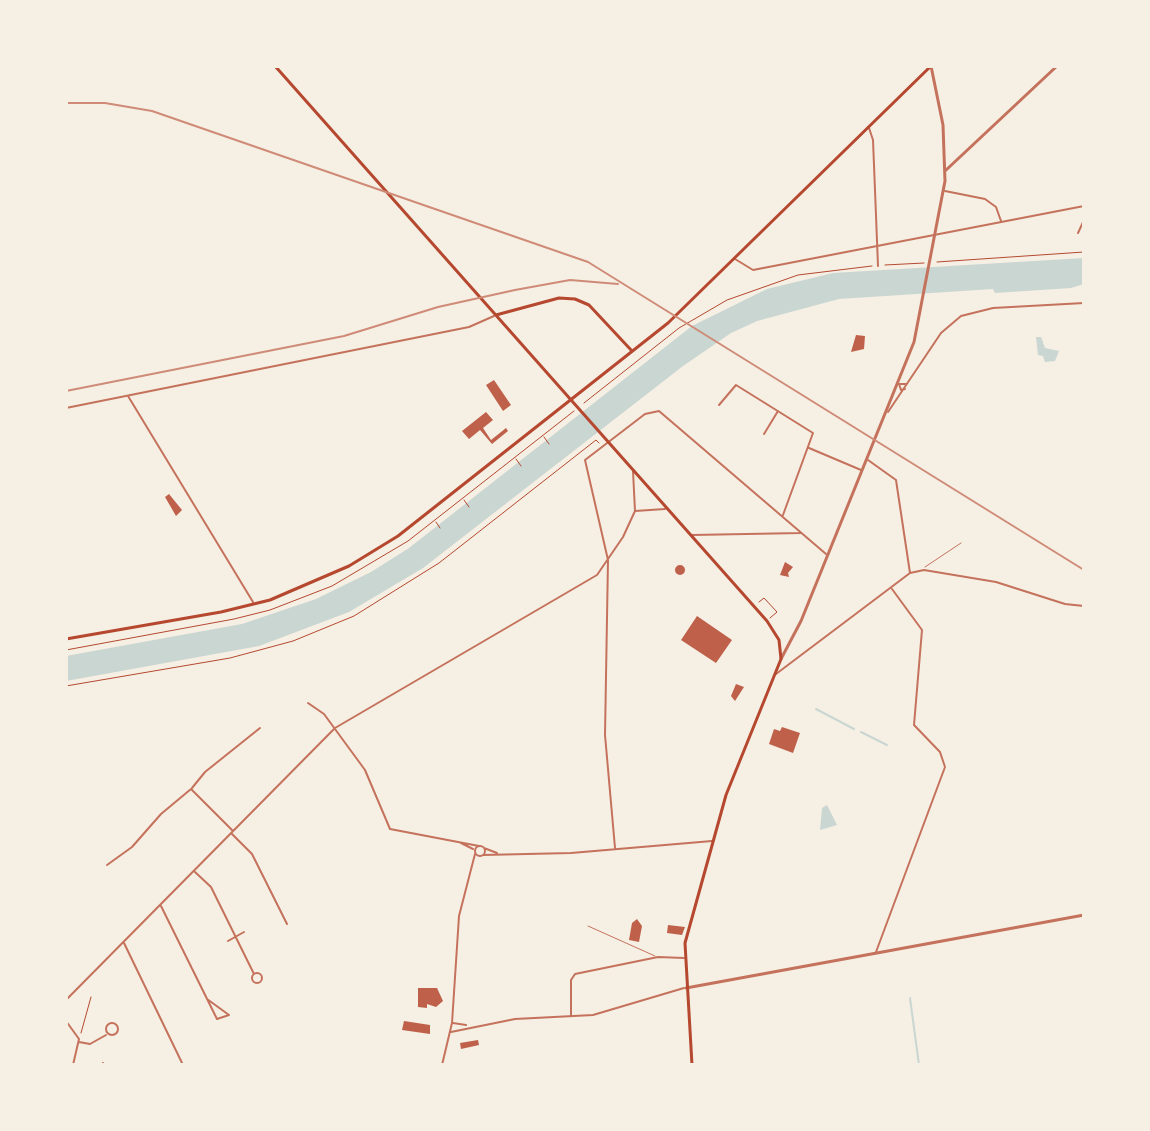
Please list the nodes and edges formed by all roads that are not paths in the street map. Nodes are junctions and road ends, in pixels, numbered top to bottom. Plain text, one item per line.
1 (275, 66) edge
2 (931, 66) edge
3 (1057, 66) edge
4 (868, 127) junction
5 (945, 171) junction
6 (944, 191) junction
7 (1084, 206) edge
8 (1084, 220) edge
9 (1001, 223) junction
10 (1078, 233) dead end
11 (876, 247) junction
12 (734, 258) junction
13 (878, 266) road end
14 (1084, 303) edge
15 (496, 315) junction
16 (633, 352) junction
17 (910, 381) junction
18 (899, 384) junction
19 (905, 389) junction
20 (128, 395) junction
21 (719, 405) dead end
22 (66, 408) edge
23 (779, 411) junction
24 (888, 412) junction
25 (764, 434) dead end
26 (809, 448) junction
27 (867, 459) junction
28 (633, 470) junction
29 (862, 470) junction
30 (667, 509) junction
31 (635, 511) junction
32 (783, 516) junction
33 (802, 533) junction
34 (691, 535) junction
35 (961, 543) dead end
36 (828, 555) junction
37 (608, 560) junction
38 (924, 570) junction
39 (910, 573) junction
40 (892, 589) junction
41 (254, 604) junction
42 (1084, 606) edge
43 (66, 639) edge
44 (791, 639) junction
45 (780, 645) junction
46 (781, 659) junction
47 (790, 664) junction
48 (775, 674) junction
49 (308, 703) dead end
50 (260, 728) dead end
51 (335, 728) junction
52 (191, 789) junction
53 (232, 832) junction
54 (713, 841) junction
55 (460, 842) junction
56 (479, 846) junction
57 (484, 848) junction
58 (615, 848) junction
59 (475, 852) junction
60 (502, 854) junction
61 (482, 856) junction
62 (107, 865) dead end
63 (472, 866) junction
64 (194, 871) junction
65 (160, 905) junction
66 (1084, 915) edge
67 (287, 924) dead end
68 (588, 926) dead end
69 (244, 932) dead end
70 (236, 937) junction
71 (228, 941) dead end
72 (123, 942) junction
73 (876, 952) junction
74 (658, 957) junction
75 (684, 958) junction
76 (254, 974) dead end
77 (686, 988) junction
78 (207, 999) junction
79 (66, 1000) edge
80 (571, 1017) junction
81 (66, 1021) edge
82 (452, 1023) junction
83 (471, 1026) junction
84 (451, 1032) junction
85 (108, 1034) dead end
86 (78, 1042) junction
87 (73, 1065) edge
88 (183, 1065) edge
89 (442, 1065) edge
90 (692, 1065) edge

1 - 15 main road
2 - 4 main road
2 - 5 street
3 - 5 street
4 - 11 street
4 - 12 main road
5 - 6 street
6 - 9 street
6 - 18 street
7 - 9 street
8 - 10 street
9 - 11 street
11 - 12 street
11 - 13 street
12 - 16 main road
14 - 17 street
15 - 16 main road
15 - 20 street
15 - 28 main road
16 - 41 main road
17 - 18 street
17 - 19 street
18 - 19 street
18 - 24 street
19 - 24 street
20 - 22 street
20 - 41 street
21 - 23 street
23 - 25 street
23 - 26 street
24 - 27 street
26 - 29 street
26 - 32 street
27 - 29 street
27 - 39 street
28 - 30 main road
28 - 31 street
29 - 36 street
30 - 31 street
30 - 34 main road
31 - 37 street
32 - 33 street
32 - 37 street
33 - 34 street
33 - 36 street
34 - 45 main road
35 - 38 lane
36 - 44 street
37 - 51 street
37 - 58 street
38 - 39 street
38 - 42 street
39 - 40 street
40 - 47 street
40 - 73 street
41 - 43 main road
44 - 45 street
44 - 46 street
45 - 46 main road
46 - 47 street
46 - 48 main road
47 - 48 street
48 - 54 main road
49 - 51 street
50 - 52 street
51 - 53 street
51 - 55 street
52 - 53 street
52 - 62 street
53 - 64 street
53 - 67 street
54 - 58 street
54 - 75 main road
55 - 56 street
55 - 59 street
56 - 57 street
56 - 59 street
57 - 60 street
57 - 61 street
58 - 60 street
59 - 61 street
59 - 63 street
60 - 61 street
61 - 63 street
63 - 82 street
64 - 65 street
64 - 70 street
65 - 72 street
65 - 78 street
66 - 73 street
68 - 74 lane
69 - 70 street
70 - 71 street
70 - 76 street
72 - 79 street
72 - 88 street
73 - 77 street
74 - 75 street
74 - 80 street
75 - 77 main road
77 - 80 street
77 - 90 main road
78 - 78 street
80 - 83 street
81 - 86 street
82 - 83 street
82 - 84 street
83 - 84 street
84 - 89 street
85 - 86 street
86 - 87 street

